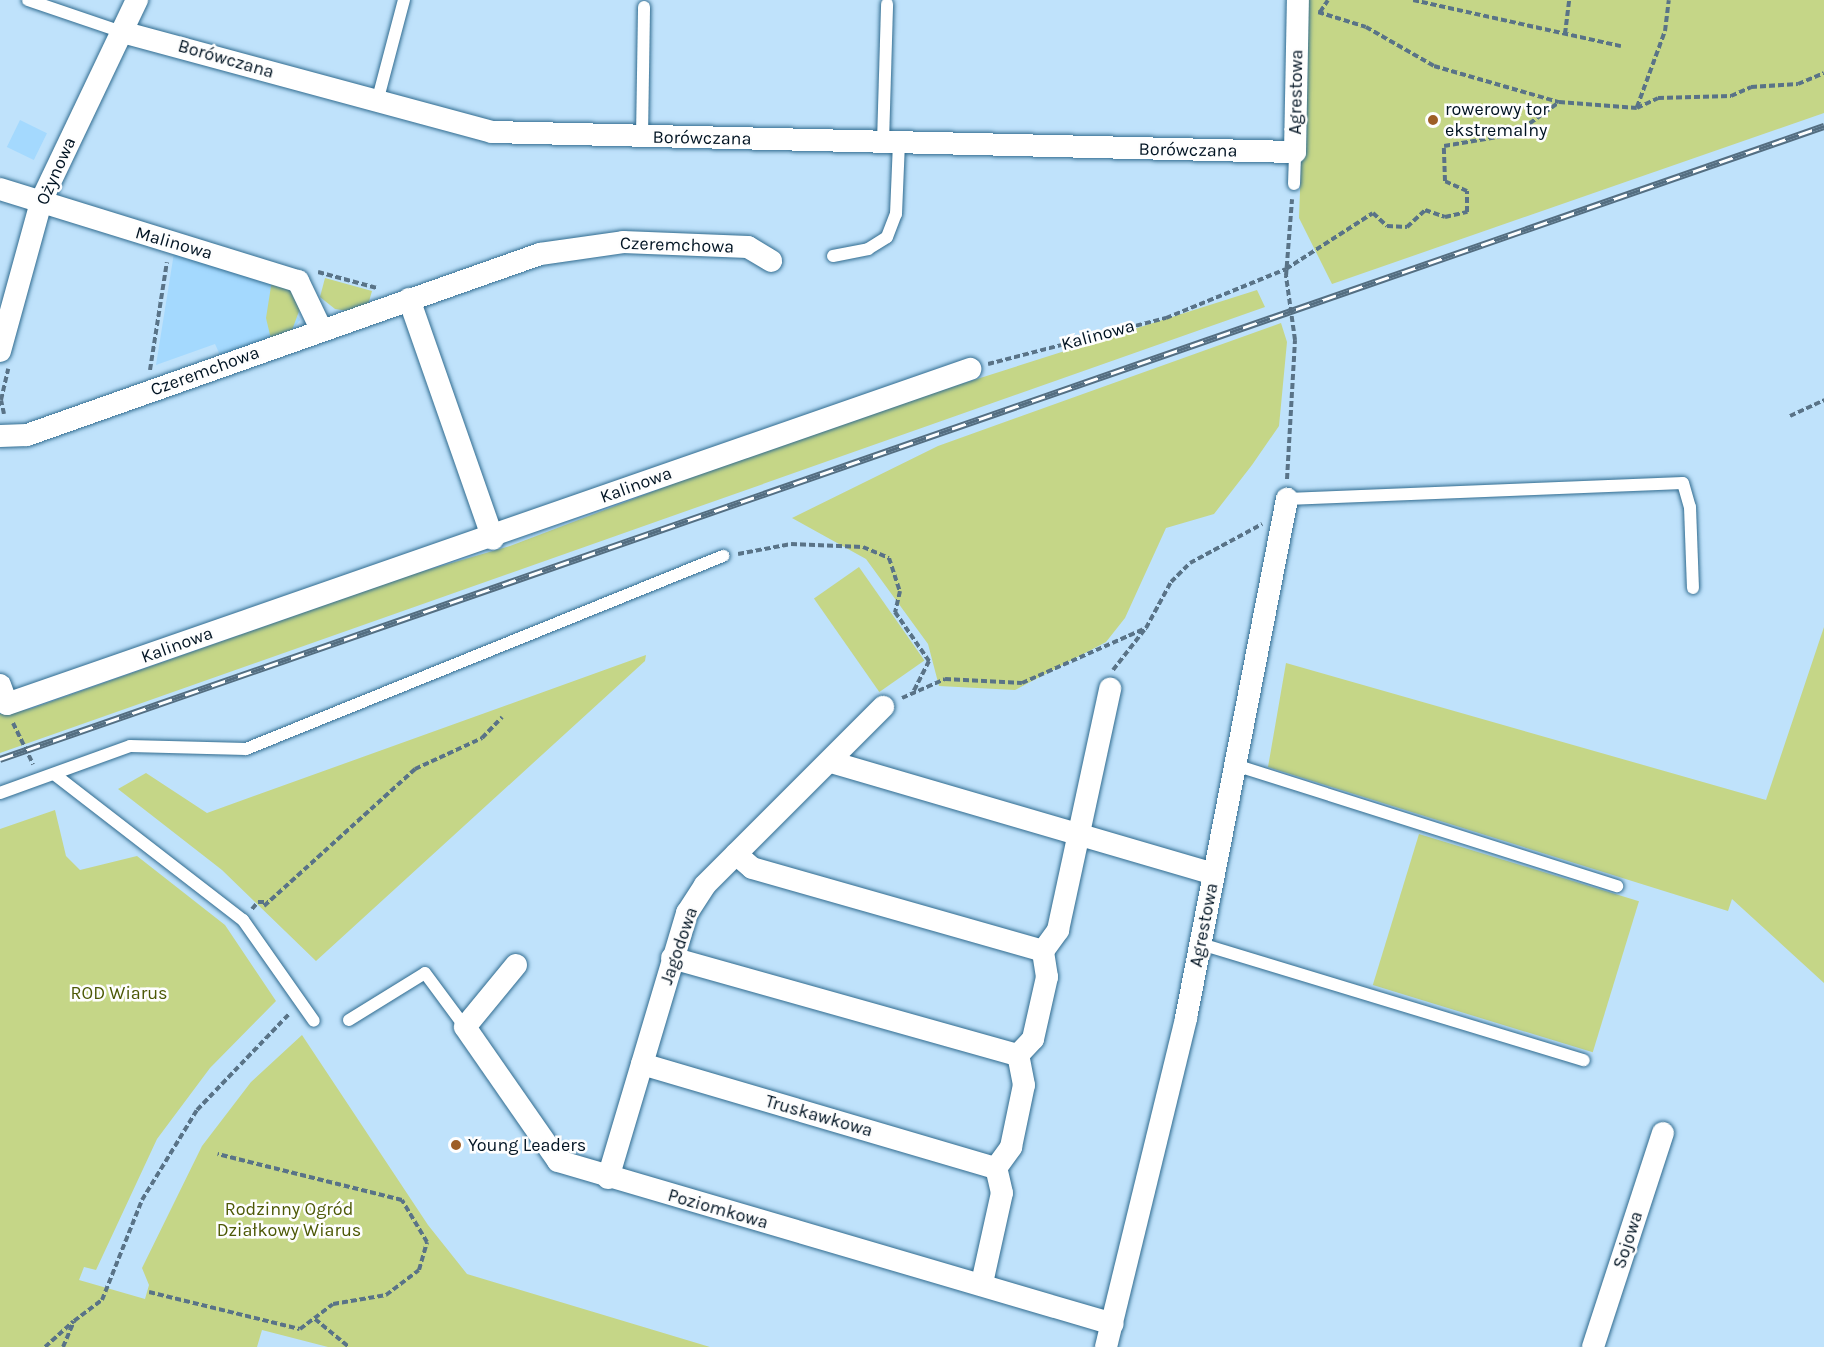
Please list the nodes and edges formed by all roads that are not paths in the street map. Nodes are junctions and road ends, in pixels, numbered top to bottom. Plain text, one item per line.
1 (28, 0) edge
2 (137, 0) edge
3 (404, 0) edge
4 (1298, 3) edge
5 (887, 4) dead end
6 (644, 7) dead end
7 (122, 32) junction
8 (377, 102) junction
9 (642, 137) junction
10 (891, 142) junction
11 (1295, 152) junction
12 (1294, 184) road end
13 (0, 189) edge
14 (42, 199) junction
15 (833, 256) dead end
16 (771, 261) dead end
17 (409, 299) junction
18 (321, 329) junction
19 (0, 351) edge
20 (970, 369) road end
21 (0, 436) edge
22 (1287, 499) joint
23 (493, 539) junction
24 (723, 556) road end
25 (1693, 588) dead end
26 (0, 686) edge
27 (1110, 689) road end
28 (883, 707) road end
29 (831, 762) junction
30 (1235, 765) junction
31 (54, 774) junction
32 (0, 793) edge
33 (1079, 835) junction
34 (736, 854) junction
35 (1214, 874) junction
36 (1617, 886) dead end
37 (1201, 944) junction
38 (1043, 951) junction
39 (672, 958) junction
40 (516, 965) dead end
41 (349, 1020) dead end
42 (314, 1021) dead end
43 (465, 1027) junction
44 (1018, 1055) junction
45 (1584, 1060) dead end
46 (642, 1065) junction
47 (1664, 1133) dead end
48 (996, 1168) junction
49 (608, 1178) junction
50 (982, 1284) junction
51 (1113, 1324) junction
52 (1106, 1347) edge
53 (1593, 1347) edge

1 - 7 lane
2 - 7 street, Ożynowa
3 - 8 lane
4 - 11 street, Agrestowa
5 - 10 lane
6 - 9 lane
7 - 8 street, Borówczana
7 - 14 street, Ożynowa
8 - 9 street, Borówczana
9 - 10 street, Borówczana
10 - 11 street, Borówczana
10 - 15 lane
11 - 12 lane, Agrestowa
13 - 14 street, Malinowa
14 - 18 street, Malinowa
14 - 19 street, Ożynowa
16 - 17 street, Czeremchowa
17 - 18 street, Czeremchowa
17 - 23 street
18 - 21 street, Czeremchowa
20 - 23 street, Kalinowa
22 - 25 lane
22 - 30 street, Agrestowa
23 - 26 street, Kalinowa
24 - 31 lane
27 - 33 street
28 - 29 street, Jagodowa
29 - 33 street
29 - 34 street, Jagodowa
30 - 35 street, Agrestowa
30 - 36 lane
31 - 32 lane
31 - 42 lane
33 - 35 street
33 - 38 street
34 - 38 street
34 - 39 street, Jagodowa
35 - 37 street, Agrestowa
37 - 45 lane
37 - 51 street, Agrestowa
38 - 44 street
39 - 44 street
39 - 46 street, Jagodowa
40 - 43 street
41 - 43 lane
43 - 49 street, Poziomkowa
44 - 48 street
46 - 48 street, Truskawkowa
46 - 49 street, Jagodowa
47 - 53 street, Sojowa
48 - 50 street
49 - 50 street, Poziomkowa
50 - 51 street, Poziomkowa
51 - 52 street, Agrestowa

